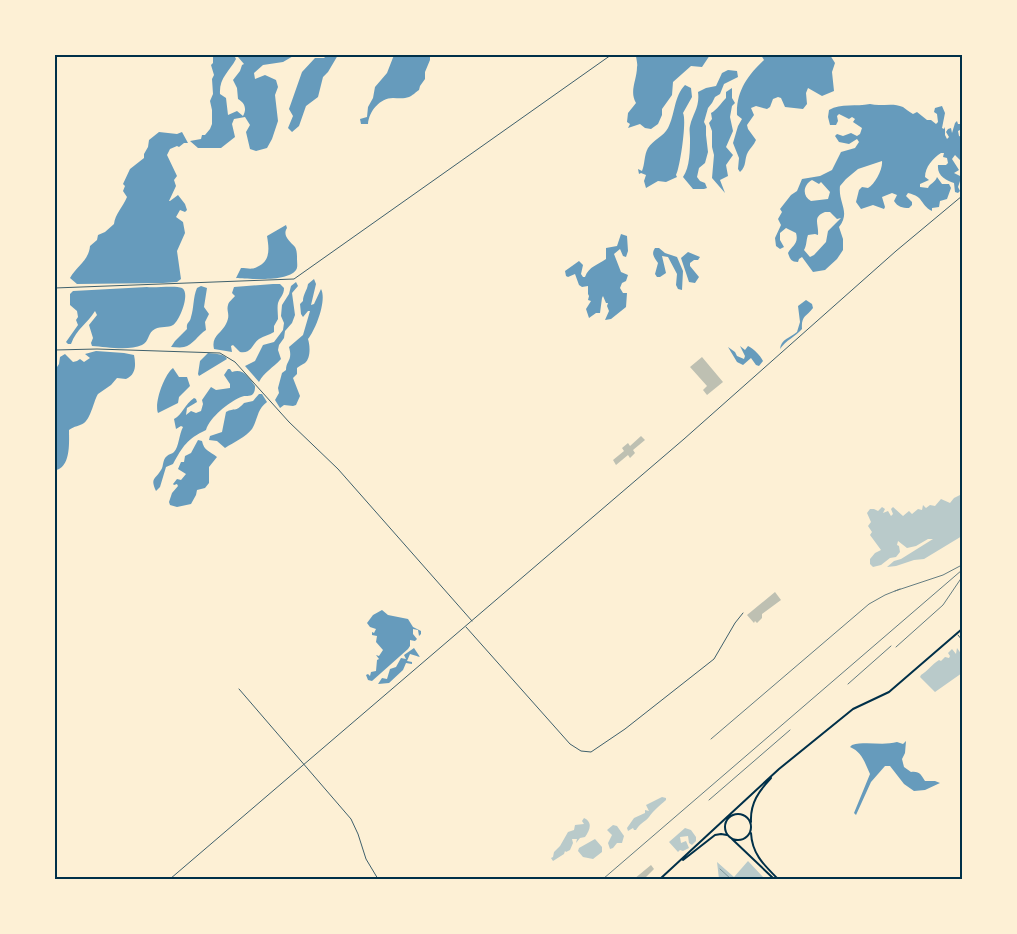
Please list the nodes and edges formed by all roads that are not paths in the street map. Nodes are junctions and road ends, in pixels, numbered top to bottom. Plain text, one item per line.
1 (611, 55) edge
2 (962, 196) edge
3 (55, 288) edge
4 (55, 350) edge
5 (744, 613) dead end
6 (472, 621) junction
7 (466, 626) junction
8 (962, 629) edge
9 (957, 634) junction
10 (962, 640) edge
11 (239, 689) dead end
12 (304, 765) junction
13 (779, 769) junction
14 (736, 809) junction
15 (729, 818) junction
16 (720, 824) junction
17 (751, 824) junction
18 (751, 831) junction
19 (730, 837) junction
20 (679, 862) junction
21 (720, 869) dead end
22 (170, 879) edge
23 (378, 879) edge
24 (660, 879) edge
25 (731, 879) edge
26 (774, 879) edge
27 (778, 879) edge

1 - 3 street
2 - 6 street
4 - 6 street
5 - 7 street
6 - 7 street
7 - 12 street
8 - 9 main road
9 - 10 street
9 - 13 main road
11 - 12 street
12 - 22 street
12 - 23 street
13 - 14 main road
13 - 17 main road
14 - 15 main road
14 - 16 main road
15 - 16 main road
15 - 17 main road
15 - 19 main road
16 - 20 main road
17 - 18 main road
18 - 19 main road
18 - 27 main road
19 - 20 main road
19 - 26 main road
20 - 24 main road
21 - 25 lane

